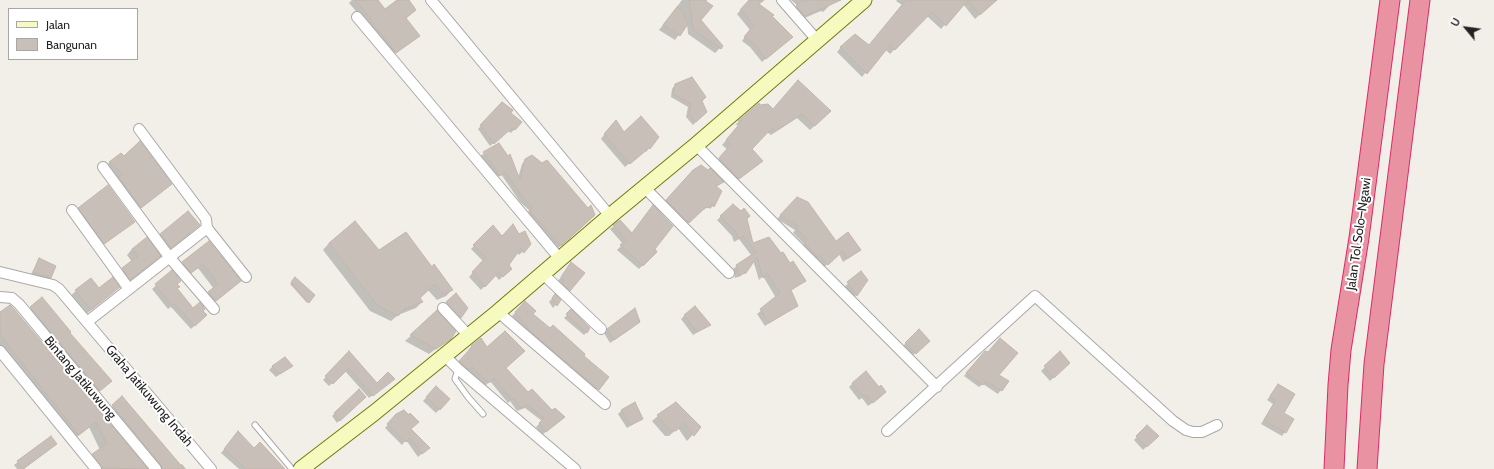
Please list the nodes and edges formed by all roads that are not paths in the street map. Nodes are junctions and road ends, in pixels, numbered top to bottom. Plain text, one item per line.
1 (431, 0) edge
2 (782, 0) edge
3 (864, 0) edge
4 (1390, 0) edge
5 (1420, 0) edge
6 (357, 17) dead end
7 (817, 40) junction
8 (139, 129) dead end
9 (696, 145) junction
10 (103, 167) dead end
11 (644, 187) junction
12 (72, 210) dead end
13 (610, 216) junction
14 (207, 228) junction
15 (170, 258) junction
16 (560, 259) junction
17 (0, 272) edge
18 (728, 273) dead end
19 (543, 274) junction
20 (246, 277) dead end
21 (129, 289) junction
22 (0, 297) edge
23 (443, 308) dead end
24 (214, 309) dead end
25 (498, 312) junction
26 (87, 322) junction
27 (601, 329) dead end
28 (468, 335) junction
29 (0, 351) edge
30 (444, 355) junction
31 (458, 369) junction
32 (937, 386) junction
33 (605, 404) dead end
34 (483, 414) dead end
35 (1217, 424) dead end
36 (255, 425) dead end
37 (887, 430) dead end
38 (96, 469) edge
39 (156, 469) edge
40 (210, 469) edge
41 (292, 469) edge
42 (301, 469) edge
43 (575, 469) edge
44 (1334, 469) edge
45 (1367, 469) edge

1 - 13 street
2 - 7 street
3 - 7 street
4 - 44 highway, Jalan Tol Solo–Ngawi
5 - 45 highway
6 - 16 street
7 - 9 street
8 - 14 street
9 - 11 street
9 - 32 street
10 - 15 street
11 - 13 street
11 - 18 street
12 - 21 street
13 - 16 street
14 - 15 street
14 - 20 street
15 - 21 street
15 - 24 street
16 - 19 street
17 - 26 street, Graha Jatikuwung Indah
19 - 25 street
19 - 27 street
21 - 26 street
22 - 39 street, Bintang Jatikuwung
23 - 28 street
25 - 28 street
25 - 33 street
26 - 40 street, Graha Jatikuwung Indah
28 - 30 street
29 - 38 street
30 - 31 street
30 - 42 street
31 - 34 lane
31 - 43 street
32 - 35 street
32 - 37 street
36 - 41 lane

